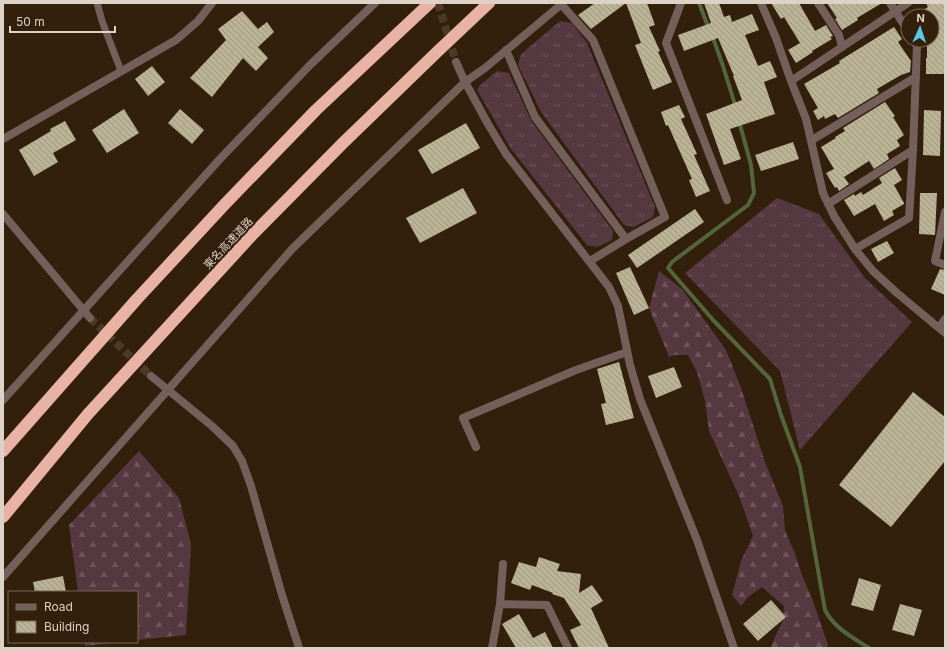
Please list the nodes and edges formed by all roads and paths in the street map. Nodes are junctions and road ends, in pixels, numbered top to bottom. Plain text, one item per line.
1 (97, 3) edge
2 (212, 3) edge
3 (375, 3) edge
4 (430, 3) edge
5 (489, 3) edge
6 (682, 3) edge
7 (761, 3) edge
8 (818, 3) edge
9 (890, 3) edge
10 (908, 3) edge
11 (562, 4) edge
12 (896, 11) junction
13 (900, 18) edge
14 (842, 47) junction
15 (917, 48) edge
16 (506, 50) junction
17 (456, 62) tunnel mouth
18 (121, 71) junction
19 (916, 77) junction
20 (791, 81) junction
21 (465, 82) junction
22 (3, 139) edge
23 (812, 140) junction
24 (913, 150) junction
25 (727, 200) dead end
26 (828, 204) junction
27 (945, 212) edge
28 (3, 214) edge
29 (626, 239) junction
30 (855, 249) junction
31 (590, 261) junction
32 (945, 265) edge
33 (84, 309) junction
34 (90, 318) tunnel mouth
35 (945, 319) edge
36 (942, 330) edge
37 (627, 352) junction
38 (151, 376) tunnel mouth
39 (168, 390) junction
40 (3, 400) edge
41 (476, 447) dead end
42 (3, 451) edge
43 (3, 517) edge
44 (503, 564) dead end
45 (3, 577) edge
46 (500, 604) junction
47 (299, 648) edge
48 (492, 648) edge
49 (568, 648) edge
50 (734, 648) edge

1 - 18 lane
2 - 18 street
3 - 33 street
4 - 42 highway
5 - 43 highway, 東名高速道路
6 - 25 street
7 - 20 street
8 - 14 street
9 - 12 street
10 - 12 street
11 - 16 street
11 - 29 street
12 - 13 street
12 - 14 street
14 - 20 street
15 - 19 street
16 - 21 street
16 - 29 street
17 - 21 street
18 - 22 street
19 - 23 street
19 - 24 street
20 - 23 street
21 - 31 street
21 - 39 street
23 - 26 street
24 - 26 street
24 - 30 street
26 - 30 street
27 - 32 street
28 - 33 street
29 - 31 street
30 - 36 street
31 - 37 street
33 - 34 street
33 - 40 street
35 - 36 street
37 - 41 street
37 - 50 street
38 - 39 street
39 - 45 street
39 - 47 street
44 - 46 street
46 - 48 street
46 - 49 street

